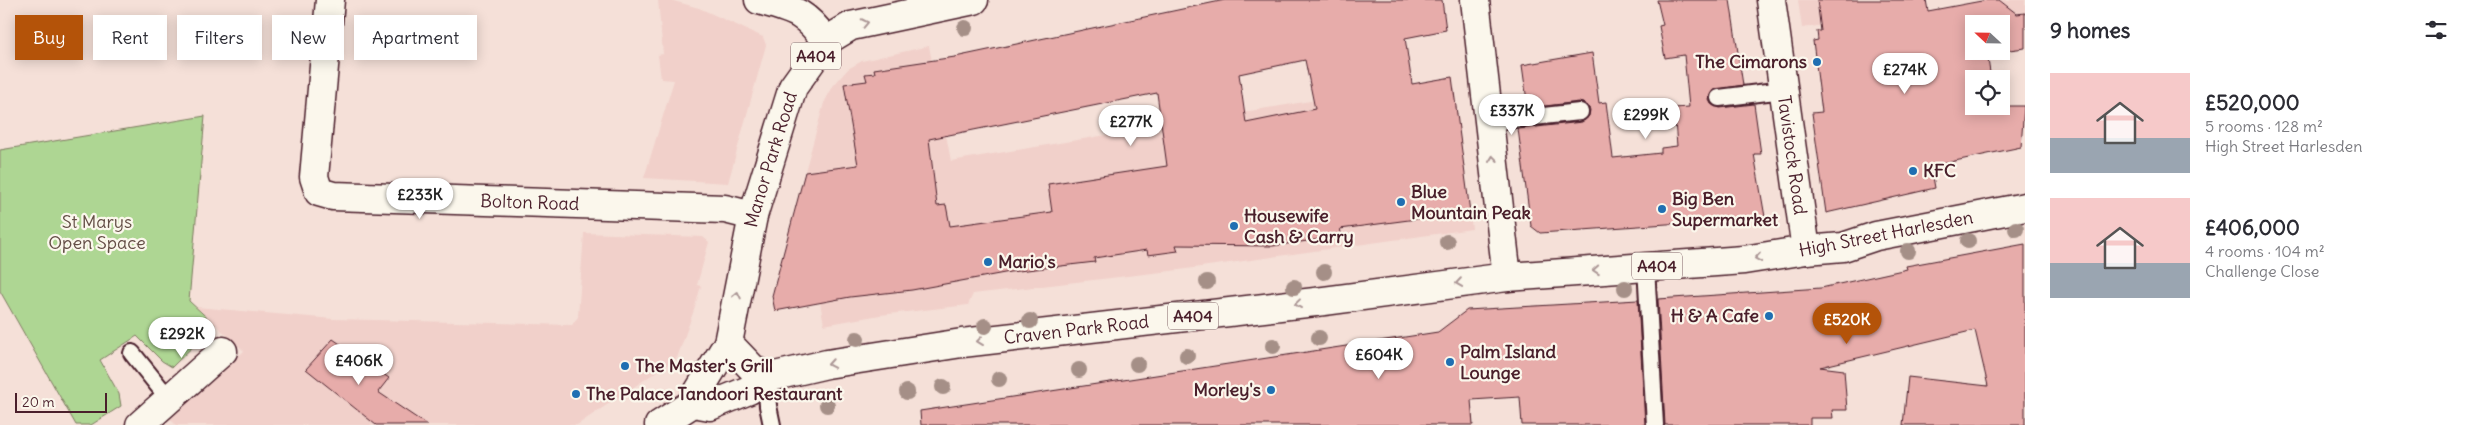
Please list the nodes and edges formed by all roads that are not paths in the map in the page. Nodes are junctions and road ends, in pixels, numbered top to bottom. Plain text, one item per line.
1 (330, 0) edge
2 (759, 0) edge
3 (974, 0) edge
4 (1475, 0) edge
5 (1771, 0) edge
6 (826, 41) junction
7 (1783, 90) junction
8 (1719, 98) dead end
9 (1580, 112) dead end
10 (1489, 122) junction
11 (2025, 207) edge
12 (753, 216) junction
13 (1806, 250) junction
14 (1646, 267) junction
15 (1507, 277) junction
16 (728, 343) junction
17 (223, 350) dead end
18 (132, 353) dead end
19 (766, 378) junction
20 (169, 399) junction
21 (693, 403) junction
22 (140, 425) edge
23 (659, 425) edge
24 (772, 425) edge
25 (1655, 425) edge

1 - 12 main road, Bolton Road
2 - 6 main road
6 -> 3 main road, Manor Park Road / A404
4 - 10 main road
5 - 7 main road, Tavistock Road
6 - 12 main road, Manor Park Road / A404
7 - 8 lane
7 - 13 main road, Tavistock Road
9 - 10 lane
15 -> 10 main road
11 - 13 main road, High Street Harlesden
16 -> 12 main road, Manor Park Road / A404
13 -> 14 main road, High Street Harlesden / A404
14 -> 15 main road, High Street Harlesden / A404
14 - 25 lane
15 -> 19 main road, Craven Park Road / A404
16 - 19 main road
16 - 21 main road, Manor Park Road / A404
17 - 20 main road
18 - 20 lane
19 - 21 main road, Craven Park Road / A404
19 - 24 lane
20 - 22 main road
21 - 23 main road, A404

